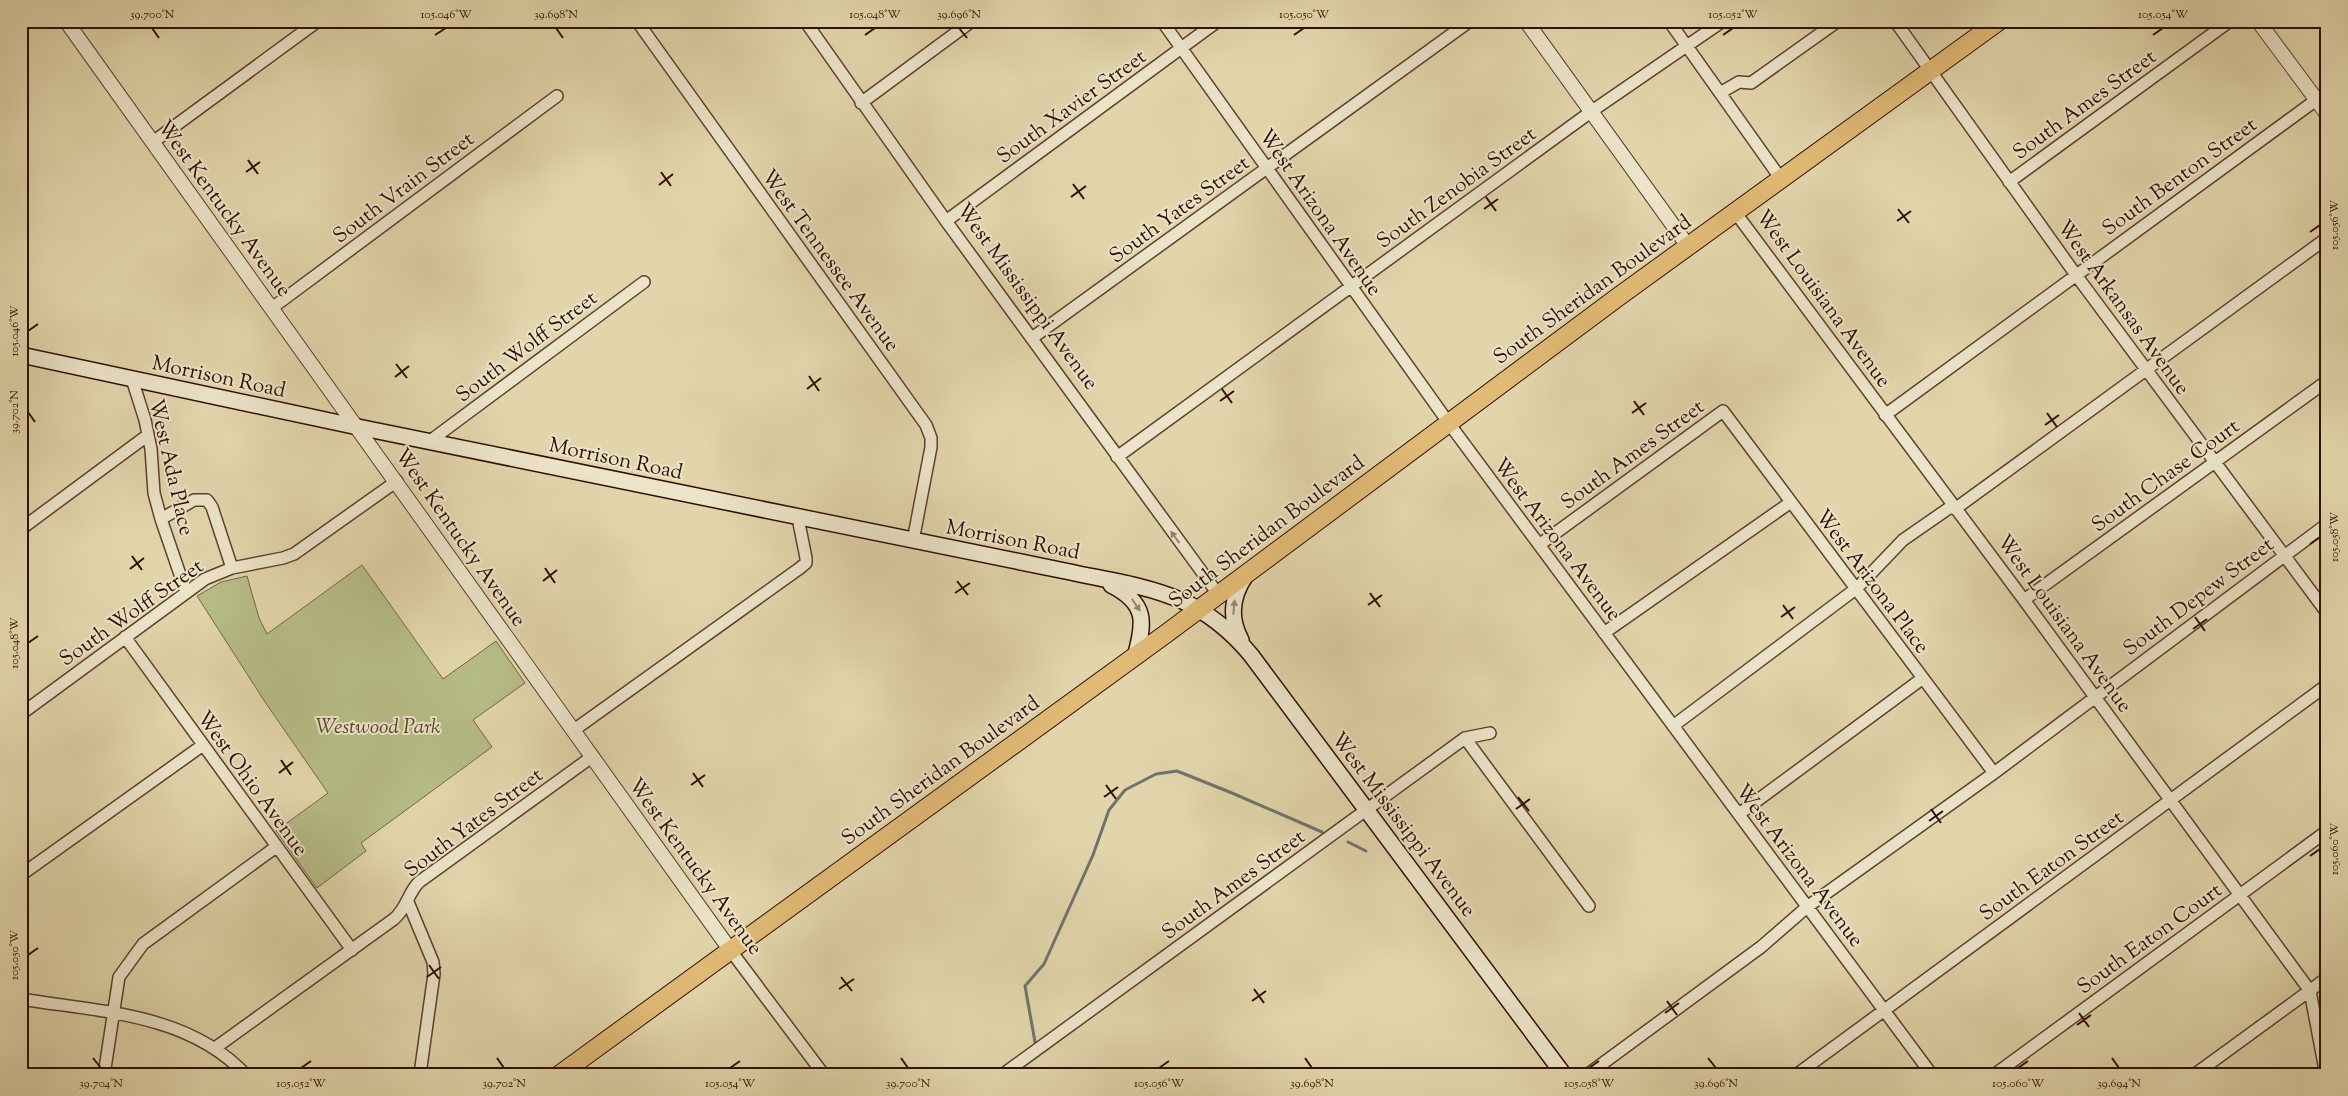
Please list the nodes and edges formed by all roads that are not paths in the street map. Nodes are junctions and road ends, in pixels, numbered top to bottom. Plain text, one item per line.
1 (66, 21) edge
2 (318, 21) edge
3 (637, 21) edge
4 (805, 21) edge
5 (972, 21) edge
6 (1162, 21) edge
7 (1218, 21) edge
8 (1470, 21) edge
9 (1526, 21) edge
10 (1669, 21) edge
11 (1723, 21) edge
12 (1838, 21) edge
13 (1895, 21) edge
14 (1999, 21) edge
15 (2230, 21) edge
16 (2258, 21) edge
17 (1688, 46) junction
18 (1182, 48) junction
19 (1931, 71) junction
20 (1720, 92) junction
21 (557, 96) dead end
22 (2321, 96) edge
23 (861, 103) junction
24 (1592, 112) junction
25 (2327, 114) edge
26 (152, 142) junction
27 (1267, 169) junction
28 (1781, 179) junction
29 (2009, 182) junction
30 (1735, 212) junction
31 (946, 221) junction
32 (2327, 238) edge
33 (1688, 246) junction
34 (2076, 275) junction
35 (644, 282) dead end
36 (1351, 286) junction
37 (272, 308) junction
38 (1032, 338) junction
39 (21, 356) edge
40 (2146, 369) junction
41 (132, 379) junction
42 (2327, 381) edge
43 (1723, 411) joint
44 (1885, 415) junction
45 (1448, 422) junction
46 (358, 427) junction
47 (148, 435) junction
48 (430, 441) junction
49 (1117, 457) junction
50 (2214, 462) junction
51 (397, 481) junction
52 (1791, 502) junction
53 (1954, 507) junction
54 (798, 518) junction
55 (161, 519) junction
56 (2327, 524) edge
57 (21, 529) edge
58 (913, 541) junction
59 (1539, 545) junction
60 (2283, 556) junction
61 (232, 568) junction
62 (1250, 571) junction
63 (1096, 578) junction
64 (1857, 588) junction
65 (186, 592) junction
66 (1218, 594) junction
67 (2024, 600) junction
68 (1200, 608) junction
69 (2327, 613) edge
70 (1604, 632) junction
71 (125, 637) junction
72 (1244, 646) junction
73 (1135, 657) junction
74 (1923, 678) junction
75 (2327, 684) edge
76 (2095, 697) junction
77 (21, 714) edge
78 (1673, 726) junction
79 (574, 730) junction
80 (1490, 732) dead end
81 (1465, 738) junction
82 (203, 745) junction
83 (593, 756) junction
84 (1994, 773) junction
85 (2171, 801) junction
86 (1367, 810) junction
87 (1739, 814) junction
88 (2327, 831) edge
89 (276, 848) junction
90 (21, 875) edge
91 (2241, 894) junction
92 (408, 902) junction
93 (1589, 906) dead end
94 (1807, 907) junction
95 (352, 950) junction
96 (731, 951) junction
97 (2327, 978) edge
98 (2310, 991) junction
99 (21, 1000) edge
100 (1883, 1010) junction
101 (112, 1014) junction
102 (215, 1048) junction
103 (104, 1075) edge
104 (246, 1075) edge
105 (424, 1075) edge
106 (559, 1075) edge
107 (824, 1075) edge
108 (1002, 1075) edge
109 (1564, 1075) edge
110 (1587, 1075) edge
111 (1796, 1075) edge
112 (1932, 1075) edge
113 (1994, 1075) edge
114 (2194, 1075) edge
115 (2326, 1075) edge

1 - 26 street, West Kentucky Avenue
2 - 26 street
3 - 58 street, West Tennessee Avenue
4 - 23 street, West Mississippi Avenue
5 - 23 street
6 - 18 street, West Arizona Avenue
7 - 18 street, South Xavier Street
8 - 27 street, South Yates Street
9 - 24 street
10 - 17 street
11 - 17 street, South Zenobia Street
12 - 20 street
13 - 19 street, West Arkansas Avenue
14 - 19 main road, South Sheridan Boulevard
15 - 29 street, South Ames Street
16 - 22 street
17 - 20 street
17 - 24 street, South Zenobia Street
18 - 27 street, West Arizona Avenue
18 - 31 street, South Xavier Street
19 - 28 main road, South Sheridan Boulevard
19 - 29 street, West Arkansas Avenue
20 - 28 street
21 - 37 street, South Vrain Street
22 - 25 street
22 - 34 street, South Benton Street
23 - 31 street, West Mississippi Avenue
24 - 33 street
24 - 36 street, South Zenobia Street
26 - 37 street, West Kentucky Avenue
27 - 36 street, West Arizona Avenue
27 - 38 street, South Yates Street
28 - 30 main road, South Sheridan Boulevard
29 - 34 street, West Arkansas Avenue
30 - 33 main road, South Sheridan Boulevard
30 - 44 street, West Louisiana Avenue
31 - 38 street, West Mississippi Avenue
32 - 40 street
33 - 45 main road, South Sheridan Boulevard
34 - 40 street, West Arkansas Avenue
34 - 44 street, South Benton Street
35 - 48 street, South Wolff Street
36 - 45 street, West Arizona Avenue
36 - 49 street, South Zenobia Street
37 - 46 street, West Kentucky Avenue
38 - 49 street, West Mississippi Avenue
39 - 41 main road, Morrison Road
40 - 50 street, West Arkansas Avenue
40 - 53 street
41 - 46 main road, Morrison Road
41 - 47 street, West Ada Place
42 - 50 street, South Chase Court
43 - 52 street, West Arizona Place
43 - 59 street, South Ames Street
44 - 53 street, West Louisiana Avenue
45 - 59 street, West Arizona Avenue
45 - 62 main road, South Sheridan Boulevard
46 - 48 main road, Morrison Road
46 - 51 street, West Kentucky Avenue
47 - 55 street, West Ada Place
47 - 57 street
48 - 54 main road, Morrison Road
66 -> 49 street, West Mississippi Avenue
50 - 60 street, West Arkansas Avenue
50 - 67 street, South Chase Court
51 - 61 street, South Wolff Street
51 - 79 street, West Kentucky Avenue
52 - 64 street, West Arizona Place
52 - 70 street
53 - 64 street
53 - 67 street, West Louisiana Avenue
54 - 58 main road, Morrison Road
54 - 79 street
55 - 61 street
55 - 65 street, West Ada Place
56 - 60 street, South Depew Street
58 - 63 main road, Morrison Road
59 - 70 street, West Arizona Avenue
60 - 69 street, West Arkansas Avenue
60 - 76 street, South Depew Street
61 - 65 street, South Wolff Street
62 - 66 main road, South Sheridan Boulevard
72 -> 62 main road
63 - 68 main road, Morrison Road
63 -> 73 main road
64 - 74 street, West Arizona Place
64 - 78 street
65 - 71 street, South Wolff Street
66 - 68 main road, South Sheridan Boulevard
67 - 76 street, West Louisiana Avenue
68 - 72 main road, West Mississippi Avenue
68 - 73 main road, South Sheridan Boulevard
70 - 78 street, West Arizona Avenue
71 - 77 street, South Wolff Street
71 - 82 street, West Ohio Avenue
72 - 86 main road, West Mississippi Avenue
73 - 96 main road, South Sheridan Boulevard
74 - 84 street, West Arizona Place
74 - 87 street
75 - 85 street, South Eaton Street
76 - 84 street, South Depew Street
76 - 85 street, West Louisiana Avenue
78 - 87 street, West Arizona Avenue
79 - 83 street, West Kentucky Avenue
80 - 81 street, South Ames Street
81 - 86 street, South Ames Street
81 - 93 street
82 - 89 street, West Ohio Avenue
82 - 90 street
83 - 92 street, South Yates Street
83 - 96 street, West Kentucky Avenue
84 - 94 street, South Depew Street
85 - 91 street, West Louisiana Avenue
85 - 100 street, South Eaton Street
86 - 108 street, South Ames Street
86 - 109 main road, West Mississippi Avenue
87 - 94 street, West Arizona Avenue
88 - 91 street, South Eaton Court
89 - 95 street, West Ohio Avenue
89 - 101 street
91 - 98 street, West Louisiana Avenue
91 - 113 street, South Eaton Court
92 - 95 street, South Yates Street
92 - 105 street
94 - 100 street, West Arizona Avenue
94 - 110 street, South Depew Street
95 - 102 street, South Yates Street
96 - 106 main road, South Sheridan Boulevard
96 - 107 street, West Kentucky Avenue
97 - 98 street
98 - 114 street
98 - 115 street, West Louisiana Avenue
99 - 101 street
100 - 111 street, South Eaton Street
100 - 112 street, West Arizona Avenue
101 - 102 street
101 - 103 street
102 - 104 street

